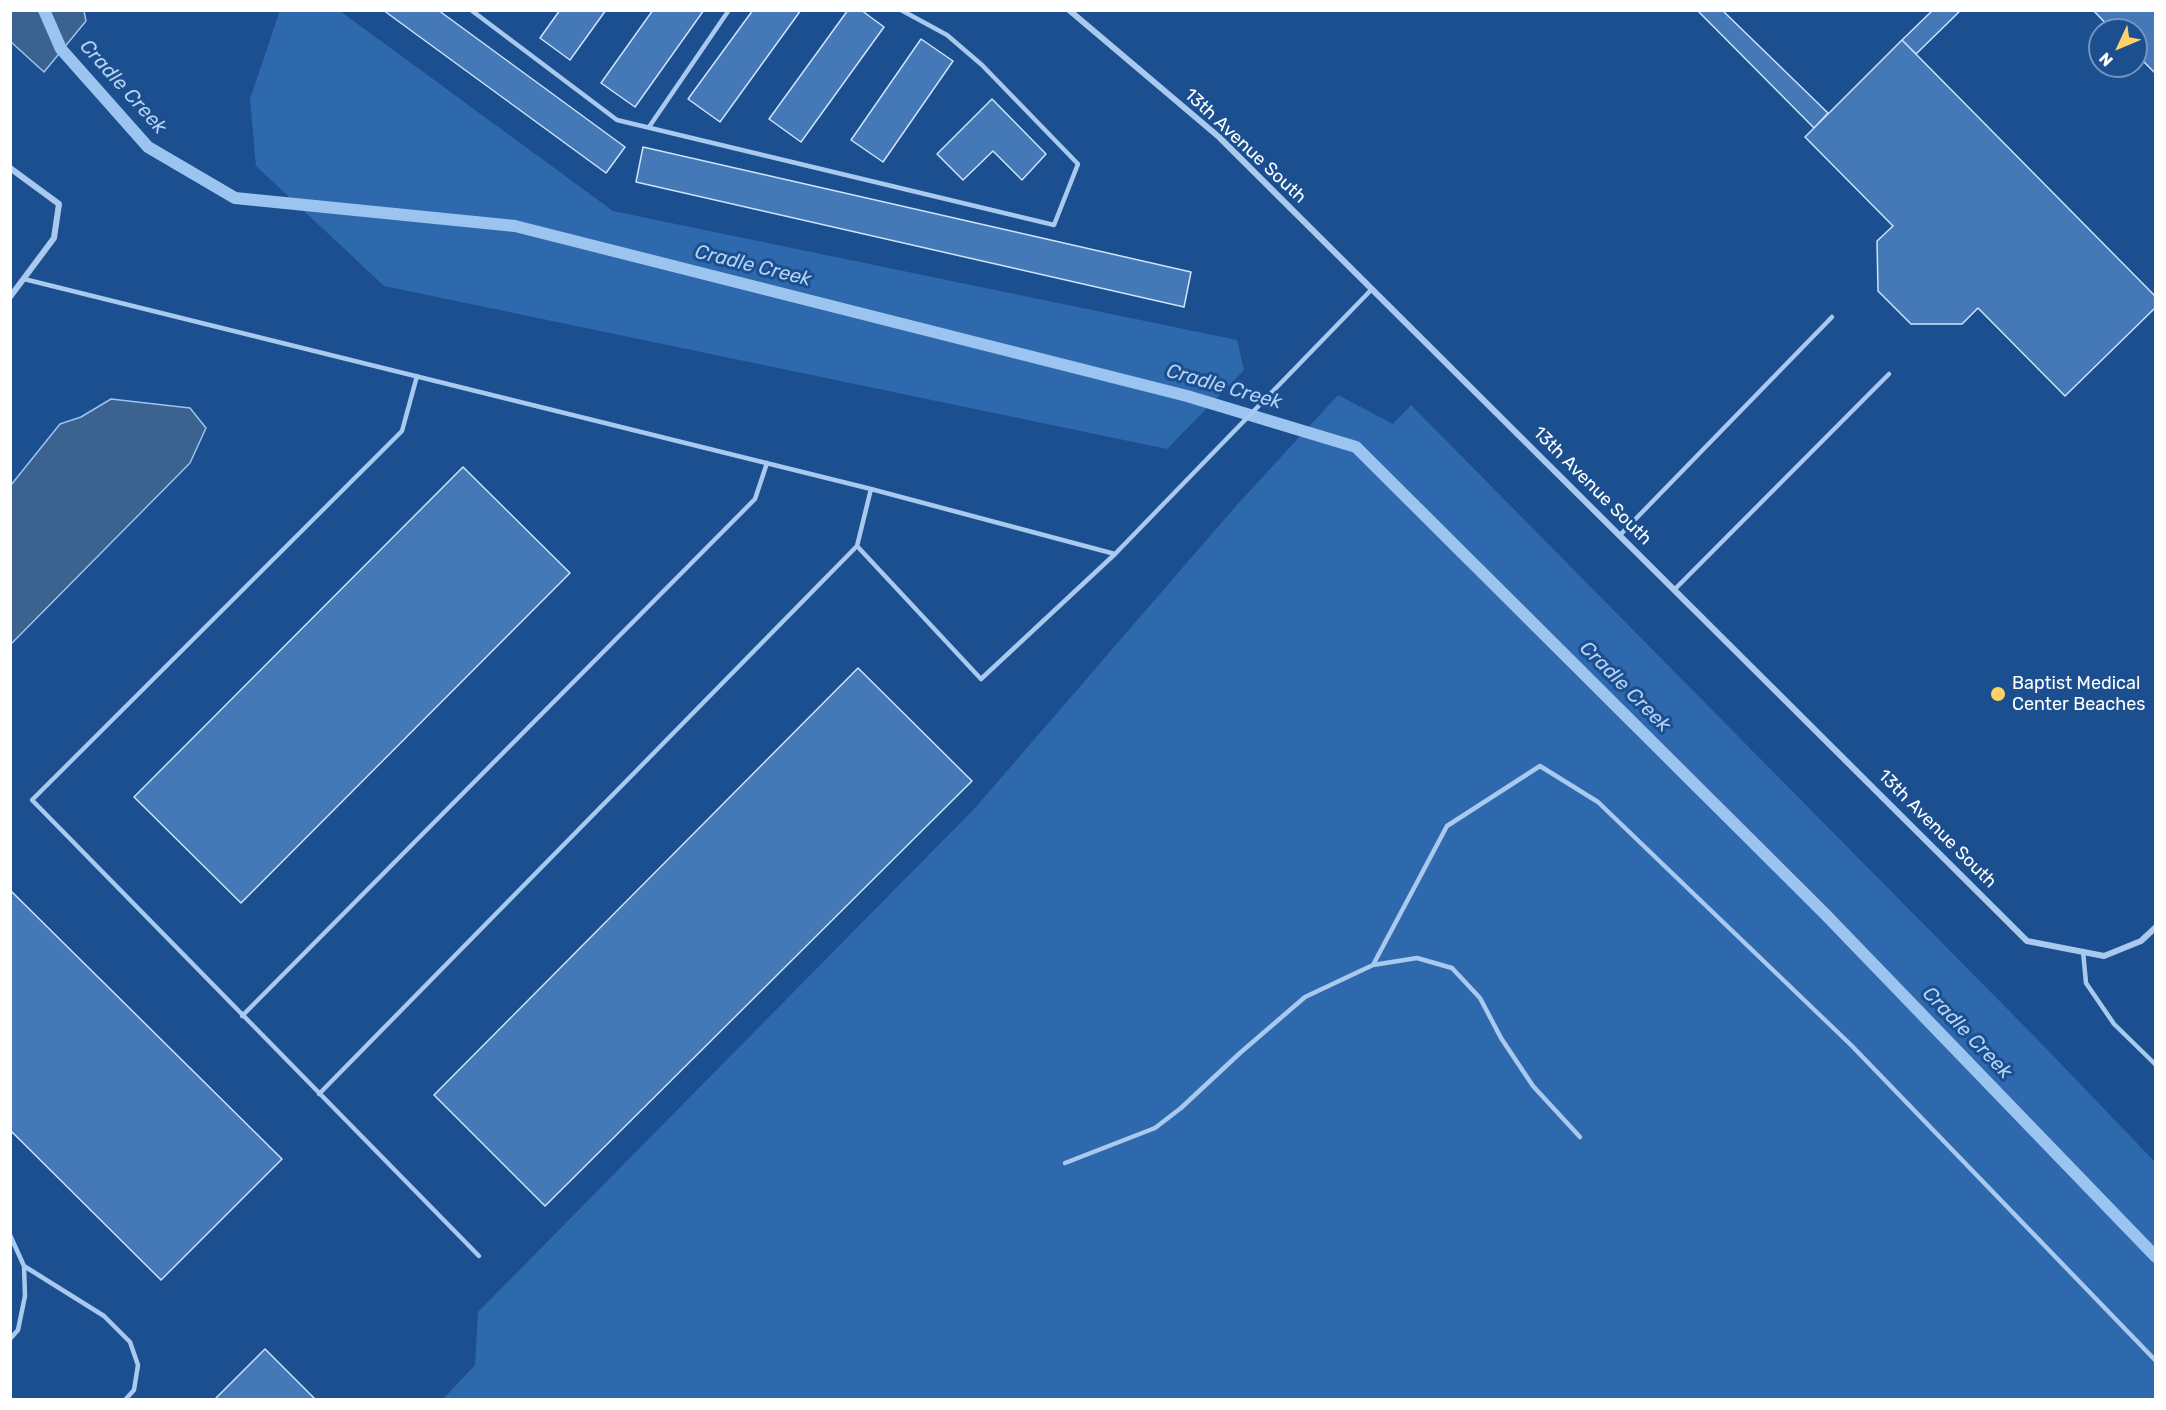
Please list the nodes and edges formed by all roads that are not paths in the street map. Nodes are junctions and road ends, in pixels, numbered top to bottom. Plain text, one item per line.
1 (471, 10) edge
2 (729, 10) edge
3 (901, 10) edge
4 (1069, 11) edge
5 (649, 127) junction
6 (10, 168) edge
7 (24, 279) junction
8 (1372, 289) junction
9 (10, 297) edge
10 (1832, 317) dead end
11 (1889, 374) dead end
12 (417, 376) junction
13 (767, 463) junction
14 (871, 489) junction
15 (1620, 535) junction
16 (857, 546) junction
17 (1115, 554) junction
18 (1675, 589) junction
19 (2156, 927) edge
20 (2083, 951) junction
21 (1373, 965) junction
22 (243, 1016) junction
23 (2156, 1065) edge
24 (319, 1094) junction
25 (1580, 1137) dead end
26 (1065, 1163) dead end
27 (10, 1235) edge
28 (479, 1256) dead end
29 (24, 1266) junction
30 (10, 1339) edge
31 (2156, 1361) edge
32 (125, 1400) edge

1 - 5 lane
2 - 5 lane
3 - 5 lane
4 - 8 street, 13th Avenue South
6 - 7 street
7 - 9 street
7 - 12 lane
8 - 15 street, 13th Avenue South
8 - 17 lane
10 - 15 lane
11 - 18 lane
12 - 13 lane
12 - 22 lane
13 - 14 lane
13 - 22 lane
14 - 16 lane
14 - 17 lane
15 - 18 street, 13th Avenue South
16 - 17 lane
16 - 24 lane
18 - 20 street, 13th Avenue South
19 - 20 street, 13th Avenue South
20 - 23 lane
21 - 25 lane
21 - 26 lane
21 - 31 lane
22 - 24 lane
24 - 28 lane
27 - 29 lane
29 - 30 lane
29 - 32 lane

